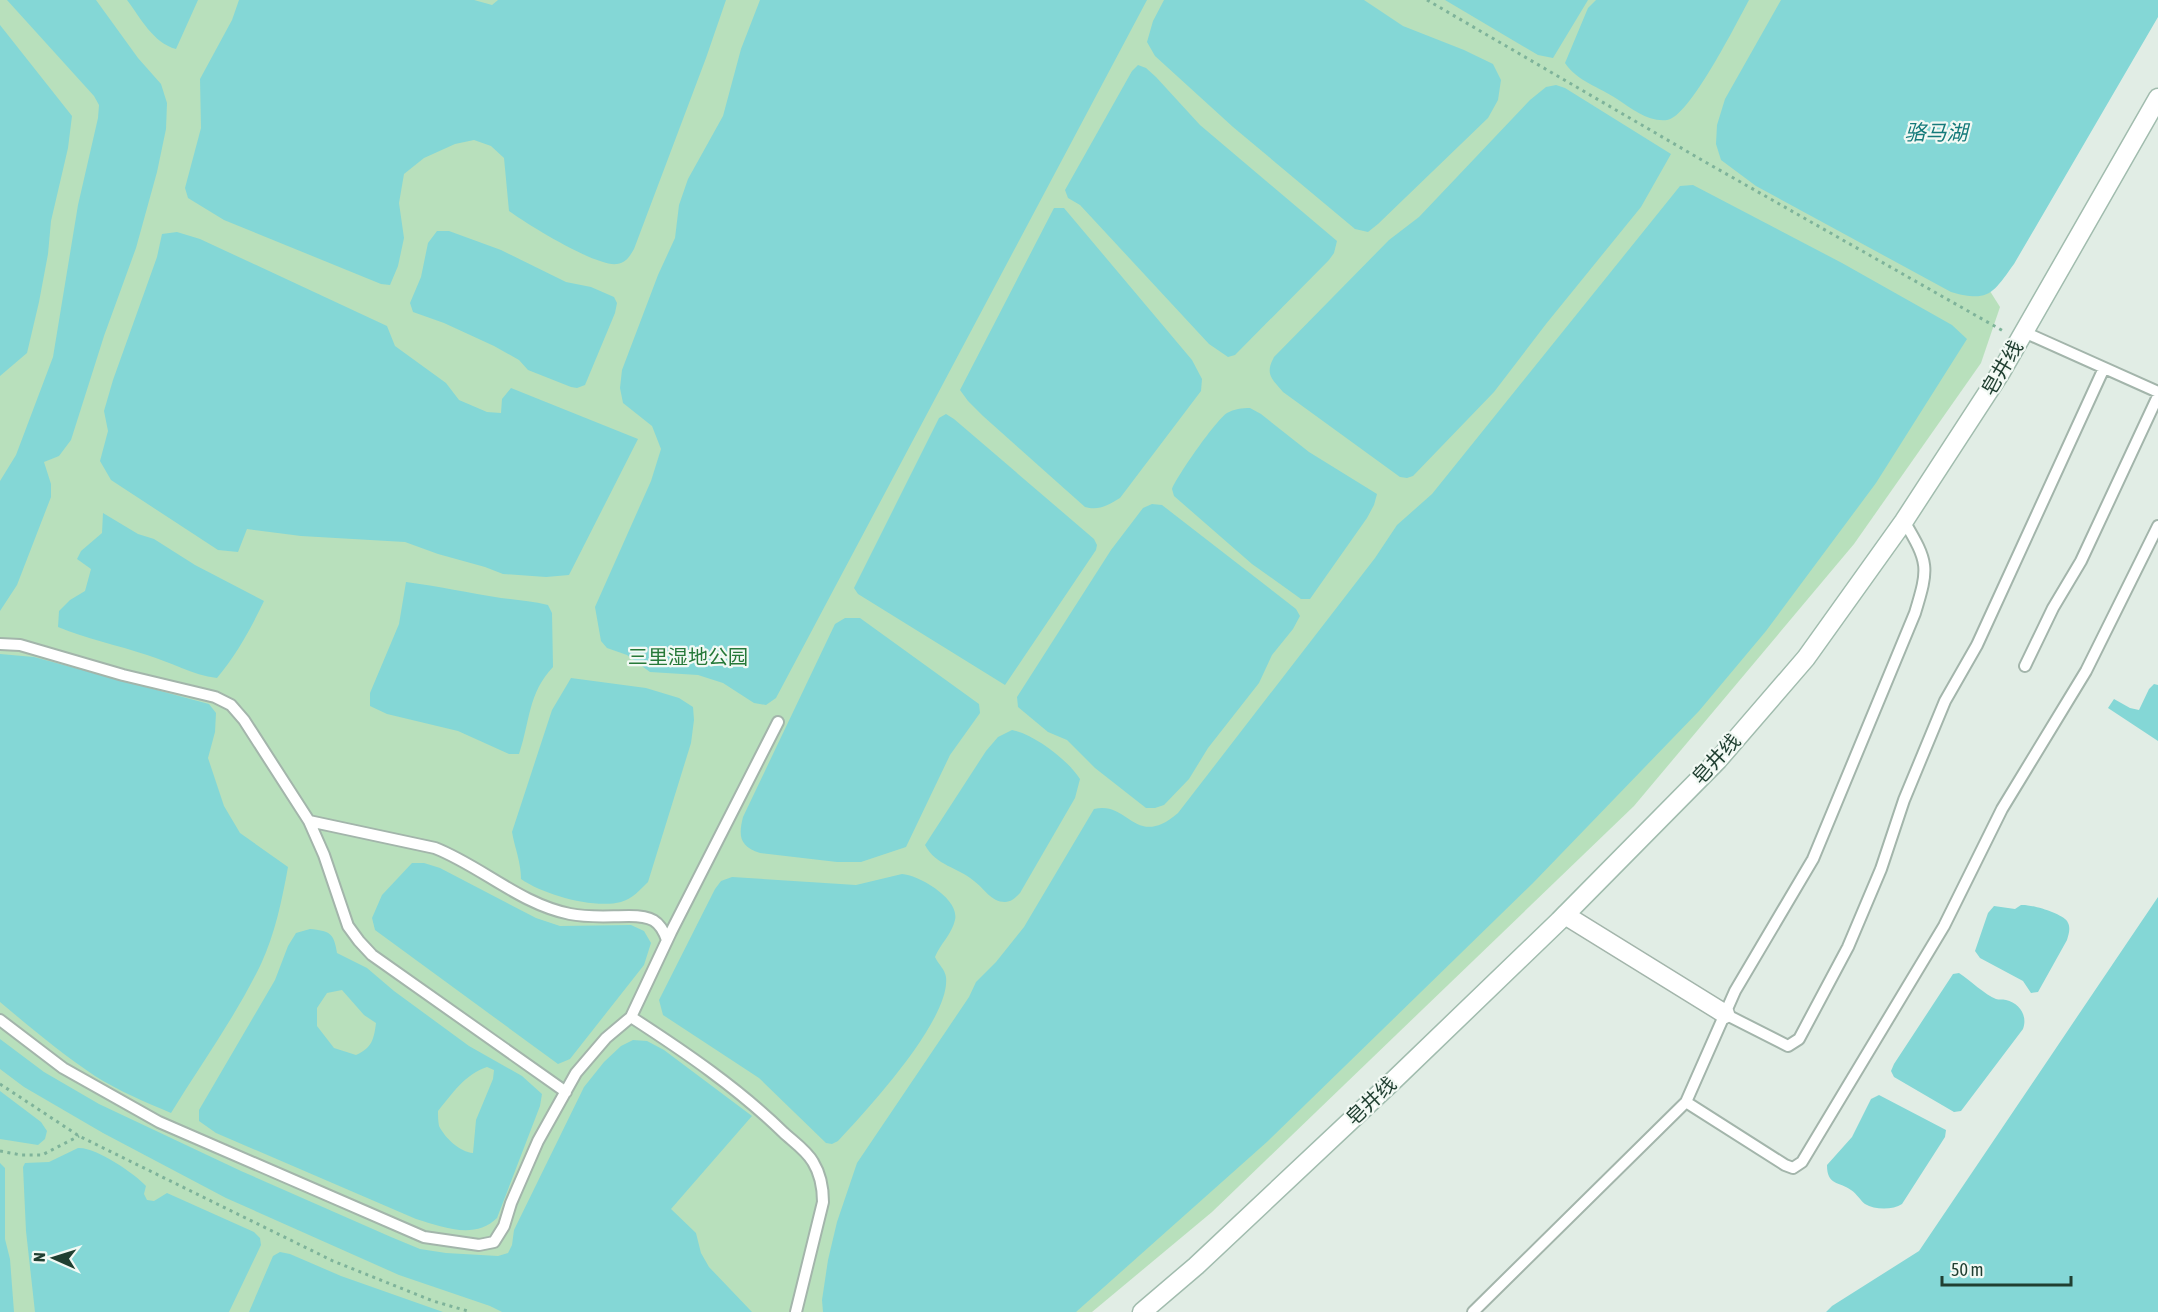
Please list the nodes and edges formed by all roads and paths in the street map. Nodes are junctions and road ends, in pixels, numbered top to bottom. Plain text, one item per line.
1 (1427, 0) edge
2 (2158, 98) edge
3 (2022, 336) junction
4 (2104, 368) junction
5 (2158, 394) edge
6 (1904, 521) junction
7 (2158, 526) edge
8 (0, 644) edge
9 (2025, 666) dead end
10 (778, 722) dead end
11 (309, 821) junction
12 (1565, 915) junction
13 (667, 940) junction
14 (1725, 1014) junction
15 (631, 1017) junction
16 (0, 1020) edge
17 (0, 1084) edge
18 (566, 1092) junction
19 (1686, 1102) junction
20 (79, 1136) junction
21 (0, 1151) edge
22 (471, 1312) edge
23 (796, 1312) edge
24 (1142, 1312) edge
25 (1473, 1312) edge

1 - 3 path
2 - 3 street, 皂井线
3 - 4 lane
3 - 6 street, 皂井线
4 - 5 lane
4 - 14 lane
5 - 9 lane
6 - 12 street, 皂井线
6 - 14 lane
7 - 19 lane
8 - 11 lane
10 - 13 lane
11 - 13 lane
11 - 18 lane
12 - 14 street
12 - 24 street, 皂井线
13 - 15 lane
14 - 19 lane
15 - 18 lane
15 - 23 lane
16 - 18 lane
17 - 20 path
19 - 25 lane
20 - 21 path
20 - 22 path

